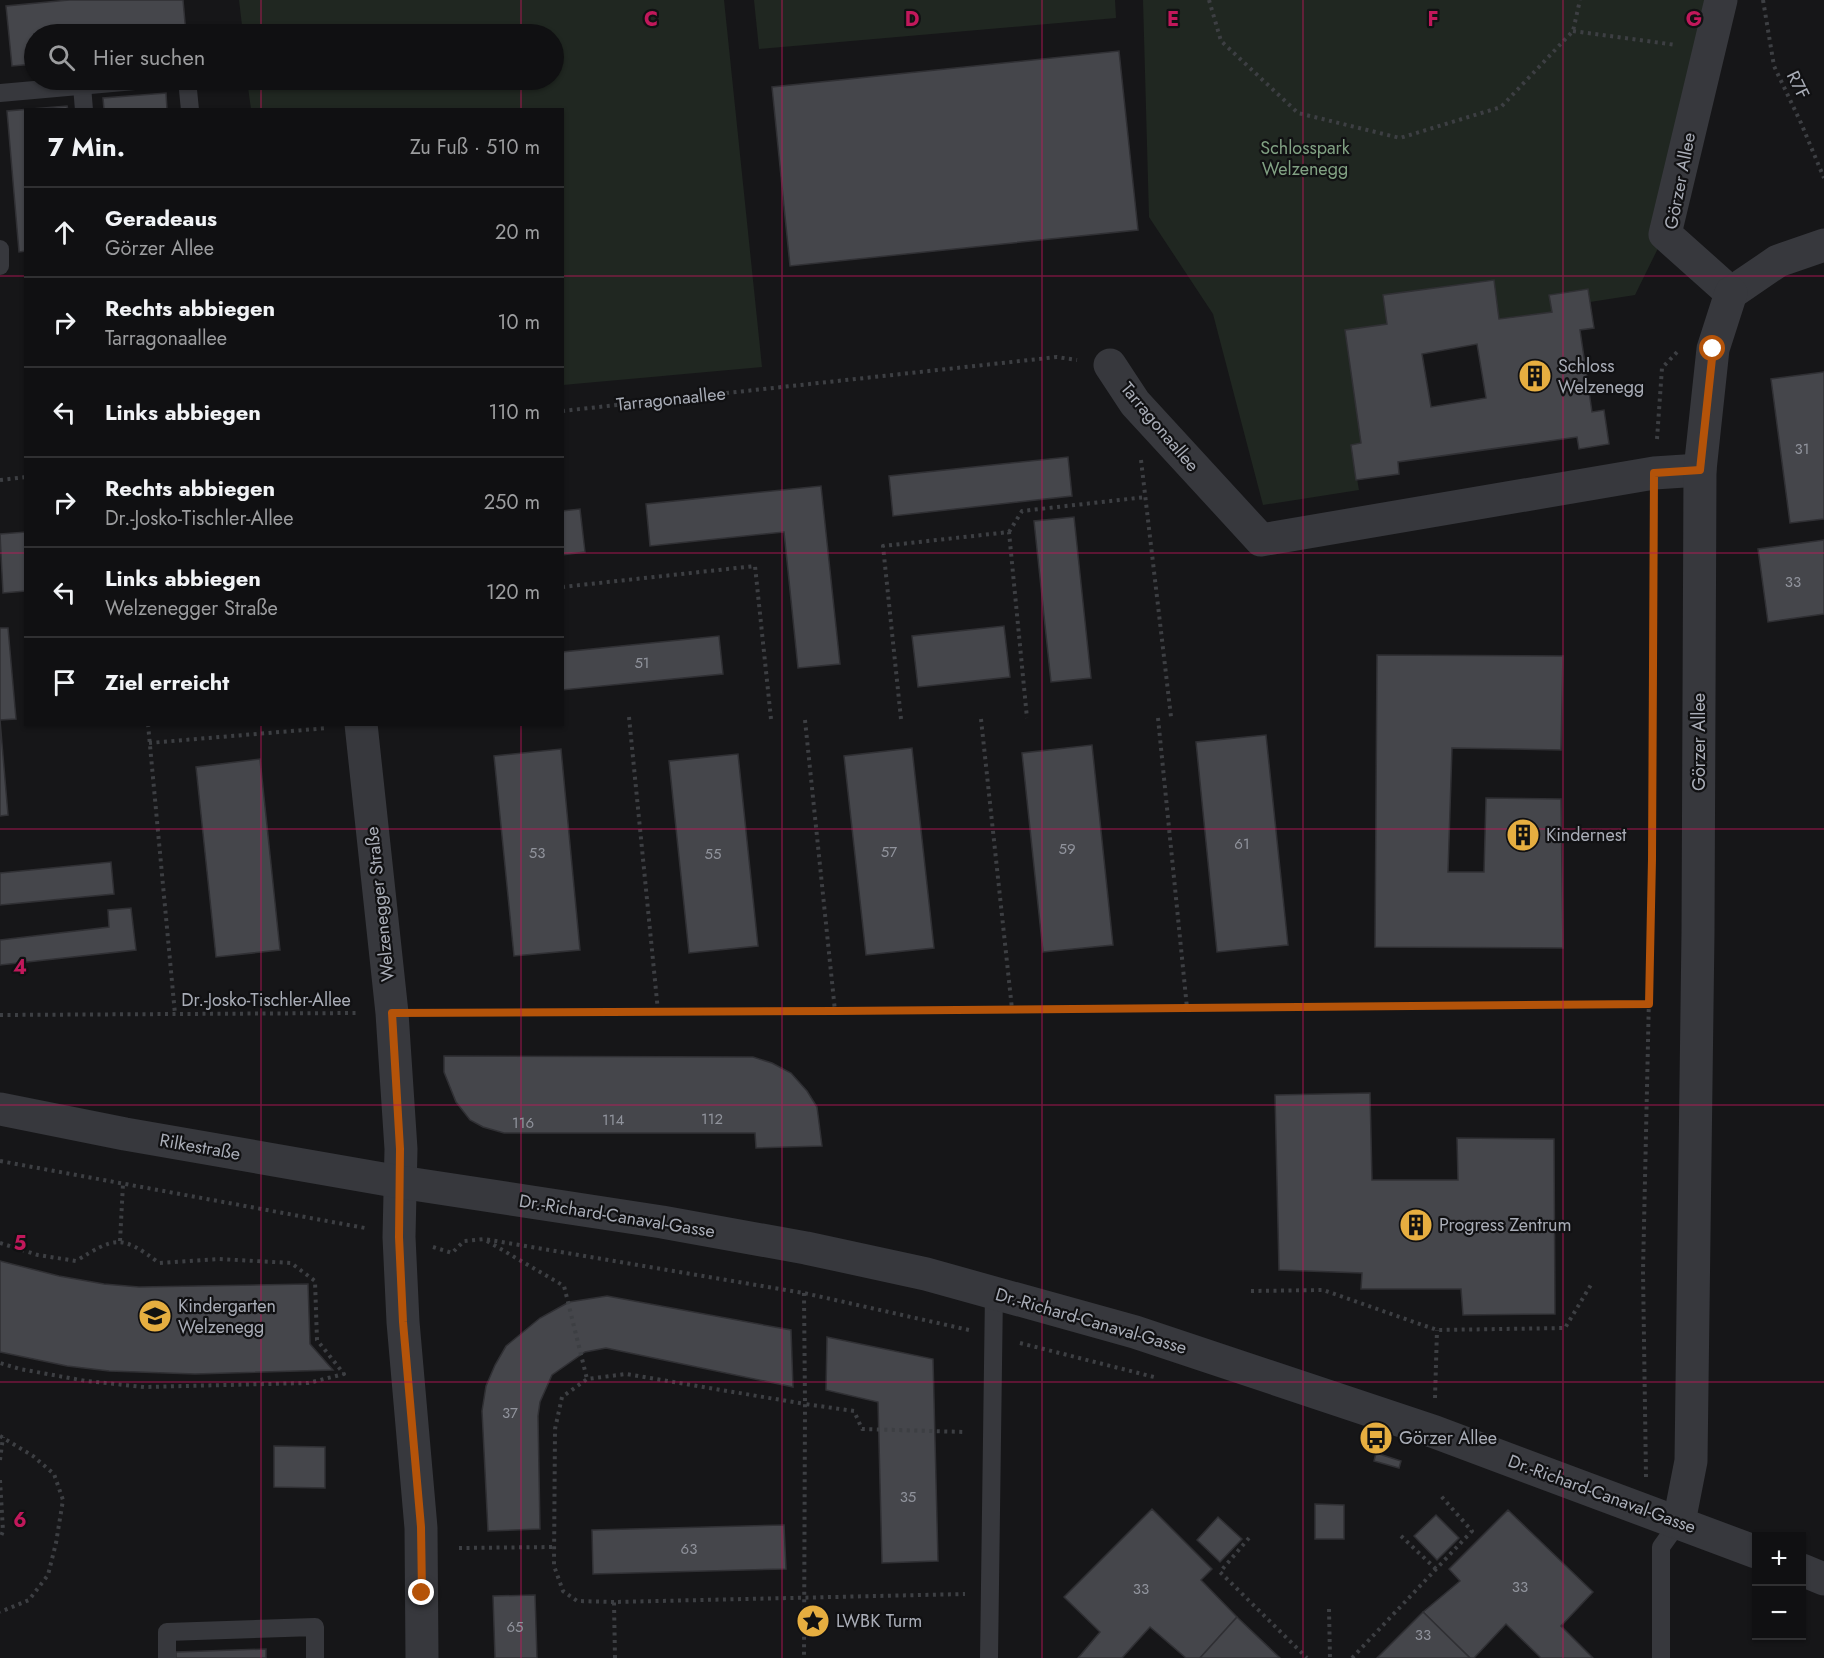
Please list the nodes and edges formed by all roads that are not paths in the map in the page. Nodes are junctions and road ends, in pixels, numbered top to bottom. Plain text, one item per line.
1 (1721, 0) edge
2 (35, 90) edge
3 (82, 90) edge
4 (188, 90) edge
5 (0, 93) edge
6 (84, 108) edge
7 (190, 108) edge
8 (1824, 244) edge
9 (0, 249) edge
10 (0, 266) edge
11 (1731, 293) junction
12 (1110, 365) road end
13 (1700, 470) junction
14 (361, 726) edge
15 (0, 1109) edge
16 (400, 1182) junction
17 (994, 1292) junction
18 (1679, 1522) junction
19 (1752, 1550) edge
20 (1806, 1572) edge
21 (1824, 1579) edge
22 (167, 1658) edge
23 (315, 1658) edge
24 (422, 1658) edge
25 (989, 1658) edge
26 (1661, 1658) edge

1 - 11 street, Görzer Allee
2 - 5 lane
3 - 6 lane
4 - 7 lane
8 - 11 street
9 - 10 lane
11 - 13 street, Görzer Allee
12 - 13 street, Tarragonaallee
13 - 18 street, Görzer Allee
14 - 16 street, Welzenegger Straße
15 - 16 street, Rilkestraße
16 - 17 street, Dr.-Richard-Canaval-Gasse
16 - 24 street, Welzenegger Straße
17 - 18 street, Dr.-Richard-Canaval-Gasse
17 - 25 lane
18 - 19 street, Dr.-Richard-Canaval-Gasse
18 - 26 lane
20 - 21 street
22 - 23 lane

